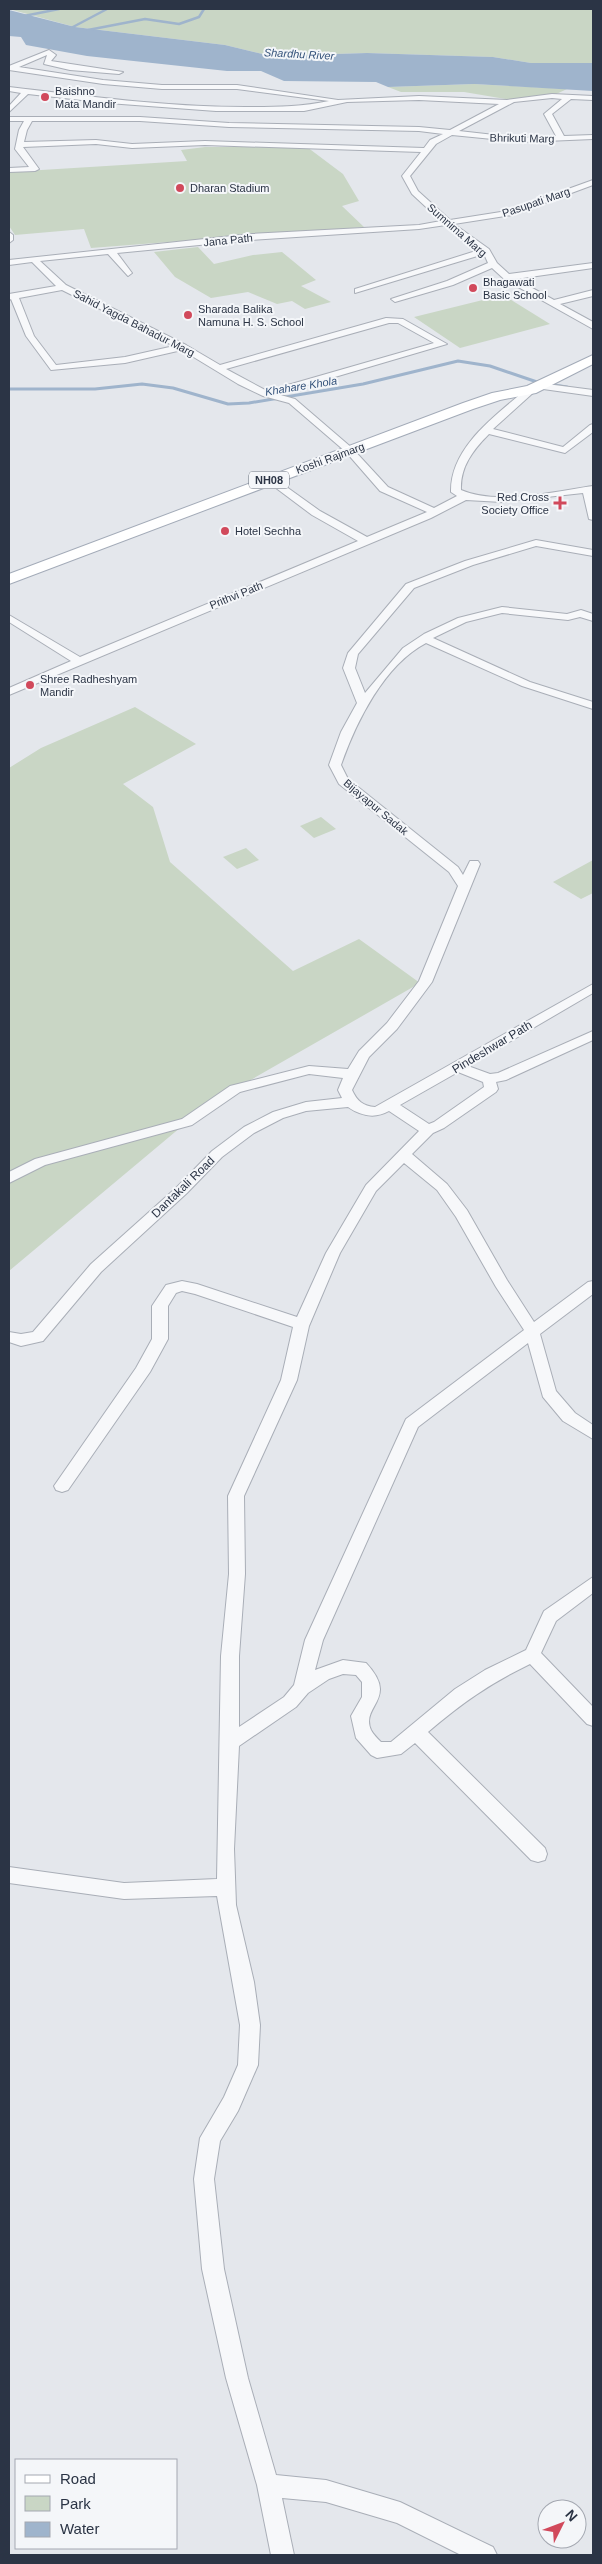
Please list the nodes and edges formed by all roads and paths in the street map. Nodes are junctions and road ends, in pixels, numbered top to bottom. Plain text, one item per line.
1 (9, 58) edge
2 (30, 62) junction
3 (71, 67) junction
4 (9, 68) edge
5 (119, 72) dead end
6 (64, 76) junction
7 (9, 84) edge
8 (9, 89) edge
9 (26, 92) junction
10 (53, 94) junction
11 (569, 97) junction
12 (593, 98) edge
13 (13, 101) edge
14 (342, 101) junction
15 (508, 102) junction
16 (9, 110) edge
17 (9, 119) edge
18 (29, 120) junction
19 (255, 125) junction
20 (450, 133) junction
21 (593, 137) edge
22 (245, 139) junction
23 (560, 139) junction
24 (19, 145) junction
25 (425, 150) junction
26 (9, 170) edge
27 (593, 182) edge
28 (578, 187) junction
29 (593, 193) edge
30 (448, 223) junction
31 (9, 236) edge
32 (9, 240) edge
33 (9, 249) edge
34 (486, 251) junction
35 (111, 252) junction
36 (33, 259) junction
37 (13, 261) edge
38 (493, 264) junction
39 (593, 265) edge
40 (128, 273) dead end
41 (507, 277) junction
42 (63, 287) junction
43 (358, 291) dead end
44 (593, 294) edge
45 (11, 296) edge
46 (395, 299) dead end
47 (552, 303) junction
48 (593, 326) edge
49 (183, 347) junction
50 (593, 359) edge
51 (216, 369) junction
52 (539, 385) junction
53 (593, 393) edge
54 (269, 394) junction
55 (497, 396) junction
56 (515, 404) junction
57 (593, 426) edge
58 (486, 430) junction
59 (350, 450) junction
60 (271, 480) junction
61 (590, 489) edge
62 (463, 498) junction
63 (435, 512) junction
64 (593, 517) edge
65 (366, 541) junction
66 (593, 553) edge
67 (9, 579) edge
68 (593, 606) edge
69 (581, 613) junction
70 (9, 618) edge
71 (593, 618) edge
72 (426, 640) junction
73 (79, 661) junction
74 (9, 692) edge
75 (363, 703) junction
76 (593, 706) edge
77 (474, 864) dead end
78 (464, 886) junction
79 (593, 988) edge
80 (593, 1035) edge
81 (460, 1067) junction
82 (352, 1074) junction
83 (489, 1079) junction
84 (350, 1102) junction
85 (390, 1105) junction
86 (428, 1130) junction
87 (404, 1155) junction
88 (9, 1178) edge
89 (593, 1286) edge
90 (302, 1324) junction
91 (532, 1331) junction
92 (9, 1337) edge
93 (593, 1433) edge
94 (62, 1486) dead end
95 (593, 1584) edge
96 (532, 1655) junction
97 (302, 1688) junction
98 (593, 1719) edge
99 (417, 1733) junction
100 (230, 1742) junction
101 (538, 1854) dead end
102 (9, 1875) edge
103 (227, 1887) junction
104 (268, 2485) junction
105 (282, 2555) edge
106 (485, 2555) edge

1 - 2 street
2 - 3 street
2 - 4 street
3 - 5 street
3 - 6 street
4 - 6 street
6 - 14 street
7 - 10 street
8 - 9 street
9 - 10 street
9 - 13 street
10 - 14 street
11 - 12 street
11 - 15 street
11 - 23 street
13 - 16 street
14 - 15 street
15 - 20 street, Sumnima Marg
17 - 18 street, Bhrikuti Marg
18 - 19 street, Bhrikuti Marg
18 - 24 street
19 - 20 street, Bhrikuti Marg
19 - 22 street
20 - 23 street, Bhrikuti Marg
20 - 25 street, Sumnima Marg
21 - 23 street, Bhrikuti Marg
22 - 24 street
22 - 25 street
24 - 26 street
25 - 30 street, Sumnima Marg
27 - 28 street, Pasupati Marg
28 - 29 street
28 - 30 street, Pasupati Marg
30 - 34 street, Sumnima Marg
30 - 35 street, Jana Path
31 - 32 street
33 - 37 street
34 - 38 street, Sumnima Marg
34 - 43 street
35 - 36 street, Jana Path
35 - 40 street
36 - 37 street, Jana Path
36 - 42 street, Sahid Yagda Bahadur Marg
38 - 41 street, Sumnima Marg
38 - 46 street
39 - 41 street
41 - 47 street, Sumnima Marg
42 - 45 street
42 - 49 street, Sahid Yagda Bahadur Marg
44 - 47 street
45 - 49 street
47 - 48 street, Sumnima Marg
49 - 51 street, Sahid Yagda Bahadur Marg
50 - 52 main road, Koshi Rajmarg / NH08
51 - 54 street, Sahid Yagda Bahadur Marg
51 - 54 street
52 - 53 street
52 - 55 main road, Koshi Rajmarg / NH08
52 - 56 street
54 - 59 street, Sahid Yagda Bahadur Marg
55 - 56 main road
55 - 59 main road, Koshi Rajmarg / NH08
56 - 58 street
57 - 58 street
58 - 62 street
59 - 60 main road, Koshi Rajmarg / NH08
59 - 63 street, Sahid Yagda Bahadur Marg
60 - 65 street
60 - 67 main road, Koshi Rajmarg / NH08
61 - 62 street
61 - 64 street
62 - 63 street, Prithvi Path
63 - 65 street, Prithvi Path
65 - 73 street, Prithvi Path
66 - 75 street
68 - 69 street
69 - 71 street
69 - 72 street, Bijayapur Sadak
70 - 73 street
72 - 75 street, Bijayapur Sadak
72 - 76 street
73 - 74 street, Prithvi Path
75 - 78 street, Bijayapur Sadak
77 - 78 street
78 - 82 street
79 - 81 street, Pindeshwar Path
80 - 83 street
81 - 83 street
81 - 85 street, Pindeshwar Path
82 - 84 street
82 - 88 street
83 - 86 street
84 - 85 street, Dantakali Road
84 - 92 street, Dantakali Road
85 - 86 street
86 - 87 street
87 - 90 street
87 - 91 street
89 - 91 street
90 - 94 street
90 - 100 street
91 - 93 street
91 - 97 street
95 - 96 street
96 - 98 street
96 - 99 street
97 - 99 street
97 - 100 street
99 - 101 street
100 - 103 street
102 - 103 street
103 - 104 street
104 - 105 street
104 - 106 street

